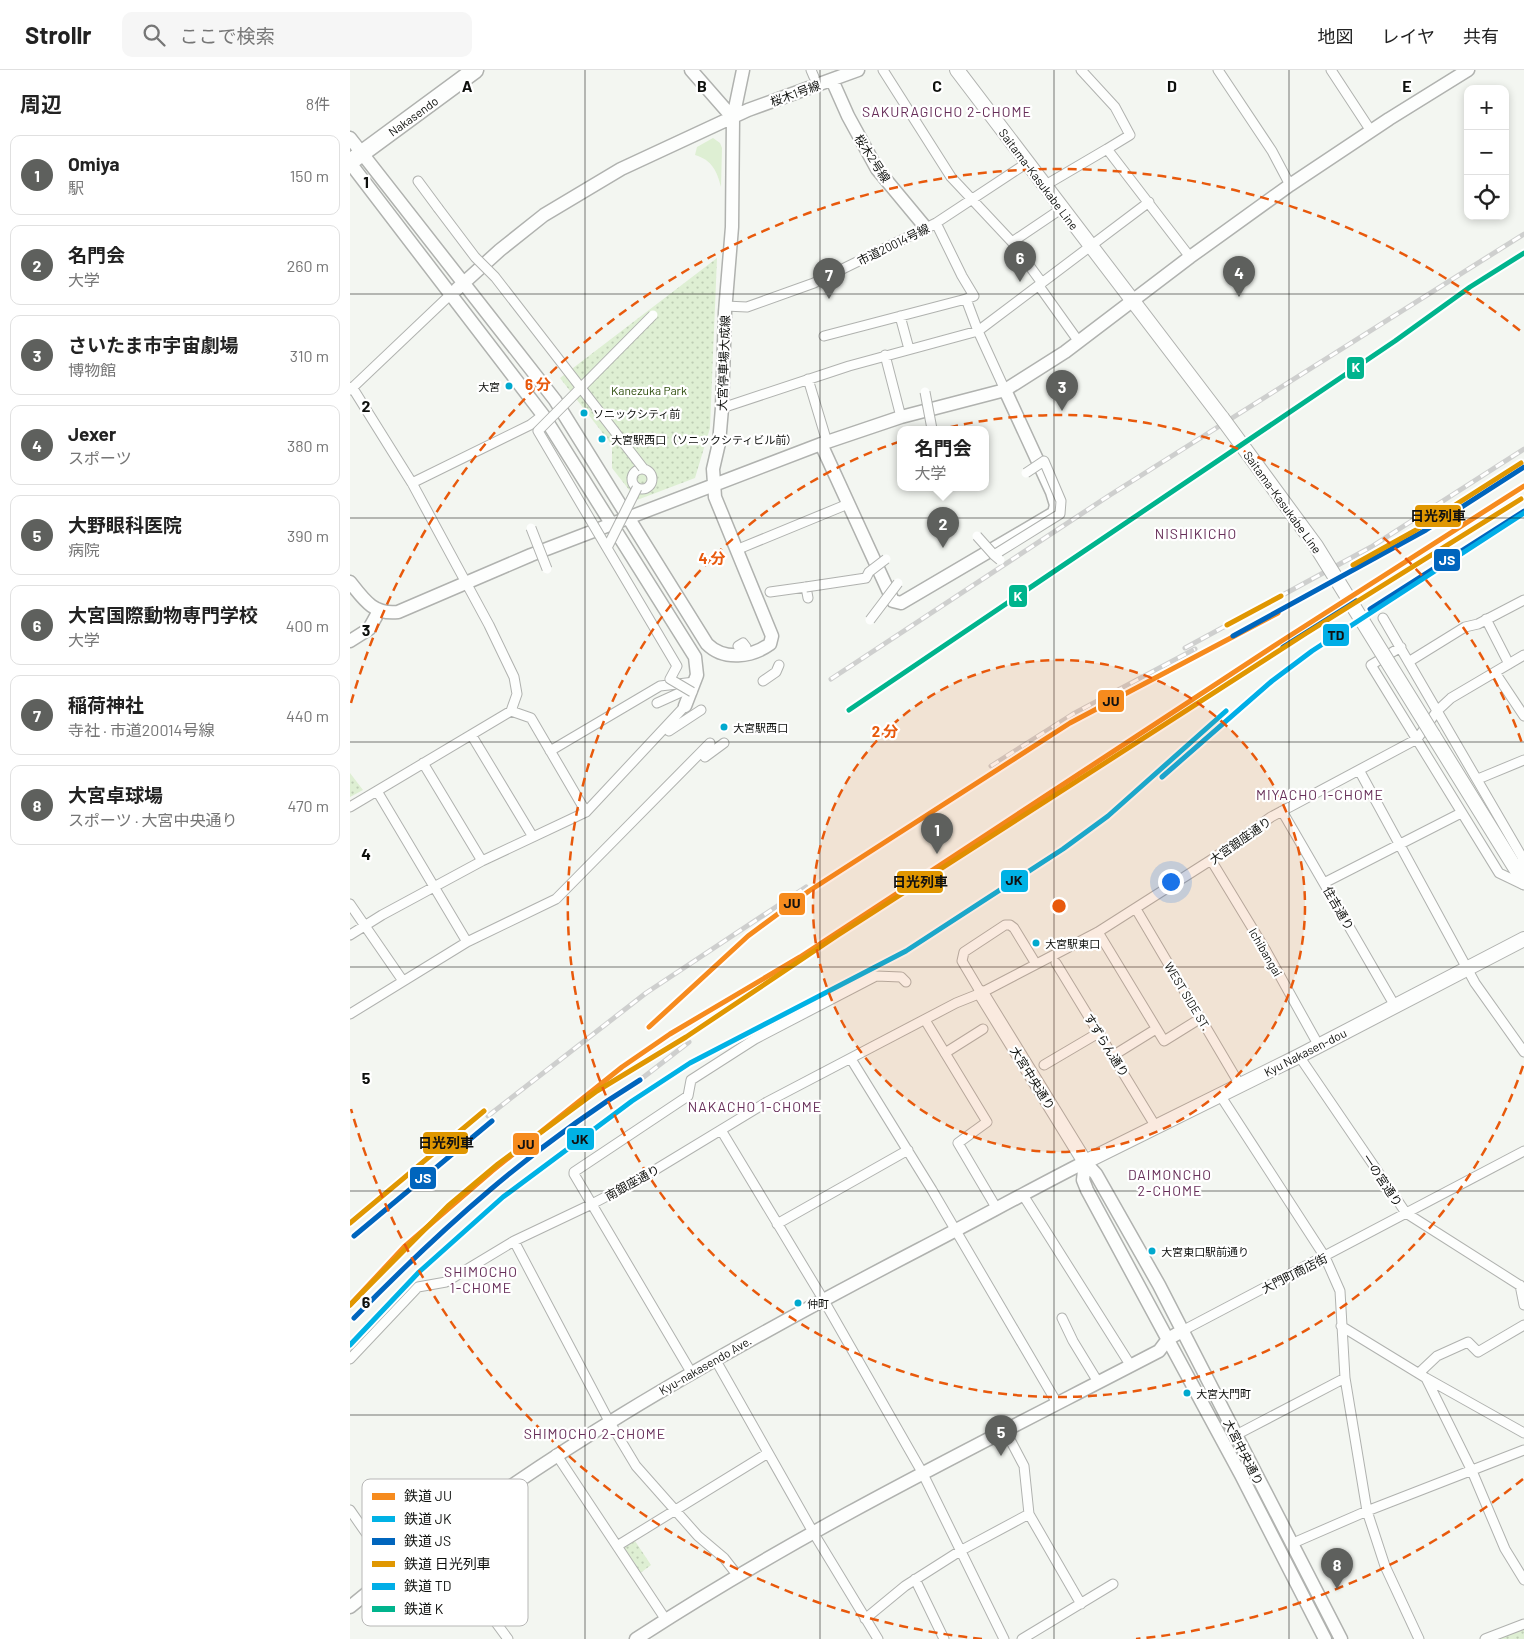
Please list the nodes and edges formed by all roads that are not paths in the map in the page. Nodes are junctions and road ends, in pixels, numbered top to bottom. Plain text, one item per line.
1 (475, 70) edge
2 (691, 70) edge
3 (743, 70) edge
4 (858, 70) edge
5 (884, 70) edge
6 (957, 70) edge
7 (1080, 70) edge
8 (1218, 70) edge
9 (1331, 70) edge
10 (1468, 70) edge
11 (832, 80) junction
12 (733, 118) junction
13 (1371, 131) junction
14 (350, 138) edge
15 (1108, 149) junction
16 (354, 160) edge
17 (1027, 163) junction
18 (418, 181) dead end
19 (1290, 185) junction
20 (1044, 186) junction
21 (974, 200) junction
22 (1150, 202) junction
23 (1062, 208) junction
24 (931, 225) junction
25 (1012, 242) junction
26 (1090, 247) junction
27 (1190, 257) junction
28 (463, 284) junction
29 (1041, 285) junction
30 (450, 295) junction
31 (966, 299) junction
32 (1132, 301) junction
33 (725, 306) junction
34 (653, 315) dead end
35 (900, 316) junction
36 (978, 331) junction
37 (824, 336) dead end
38 (1079, 342) junction
39 (909, 349) junction
40 (884, 355) junction
41 (808, 380) junction
42 (580, 387) junction
43 (351, 388) edge
44 (1005, 390) junction
45 (925, 392) dead end
46 (722, 408) junction
47 (543, 415) junction
48 (901, 417) junction
49 (931, 426) edge
50 (824, 443) junction
51 (643, 468) junction
52 (1026, 473) dead end
53 (412, 483) junction
54 (637, 488) junction
55 (714, 491) junction
56 (848, 504) junction
57 (629, 518) junction
58 (612, 524) junction
59 (531, 528) dead end
60 (977, 536) dead end
61 (606, 548) junction
62 (736, 550) junction
63 (886, 559) dead end
64 (547, 569) dead end
65 (350, 582) edge
66 (467, 583) junction
67 (898, 583) dead end
68 (806, 587) junction
69 (770, 592) dead end
70 (808, 598) dead end
71 (1524, 600) edge
72 (379, 612) junction
73 (1383, 618) dead end
74 (1486, 619) junction
75 (870, 620) dead end
76 (350, 641) edge
77 (1401, 647) junction
78 (1524, 655) edge
79 (1410, 661) junction
80 (1508, 664) junction
81 (777, 668) dead end
82 (1496, 674) junction
83 (763, 680) dead end
84 (692, 687) junction
85 (657, 703) dead end
86 (685, 706) joint
87 (700, 710) dead end
88 (511, 711) junction
89 (1437, 711) junction
90 (1524, 716) edge
91 (670, 731) dead end
92 (472, 736) junction
93 (1417, 739) junction
94 (710, 743) dead end
95 (724, 743) dead end
96 (550, 751) junction
97 (705, 757) dead end
98 (1524, 760) edge
99 (422, 763) junction
100 (1359, 770) junction
101 (1478, 779) junction
102 (377, 791) junction
103 (350, 807) edge
104 (1282, 811) junction
105 (586, 812) junction
106 (1462, 813) junction
107 (532, 837) junction
108 (1400, 845) junction
109 (1211, 860) junction
110 (482, 861) junction
111 (1524, 870) edge
112 (1324, 883) junction
113 (1524, 884) edge
114 (435, 887) junction
115 (350, 904) edge
116 (1136, 908) junction
117 (363, 925) junction
118 (1098, 932) junction
119 (350, 935) edge
120 (1524, 939) edge
121 (467, 942) junction
122 (1056, 963) dead end
123 (1036, 964) junction
124 (1467, 968) junction
125 (403, 981) junction
126 (906, 982) dead end
127 (981, 993) junction
128 (1395, 1006) junction
129 (350, 1014) edge
130 (1201, 1018) junction
131 (927, 1019) junction
132 (983, 1029) dead end
133 (1156, 1029) junction
134 (1100, 1032) junction
135 (1319, 1046) junction
136 (1524, 1052) edge
137 (945, 1053) junction
138 (1114, 1055) junction
139 (1299, 1056) junction
140 (851, 1059) junction
141 (1044, 1064) dead end
142 (1240, 1085) junction
143 (1220, 1095) junction
144 (1156, 1127) junction
145 (720, 1130) junction
146 (908, 1150) junction
147 (1524, 1151) edge
148 (1085, 1162) junction
149 (1023, 1194) junction
150 (592, 1204) junction
151 (996, 1208) junction
152 (1406, 1213) junction
153 (778, 1224) junction
154 (956, 1230) junction
155 (514, 1241) junction
156 (1325, 1257) junction
157 (1522, 1287) edge
158 (823, 1299) junction
159 (1524, 1305) edge
160 (1062, 1318) dead end
161 (1524, 1325) edge
162 (1341, 1326) junction
163 (1182, 1331) junction
164 (1168, 1339) junction
165 (715, 1358) junction
166 (350, 1359) edge
167 (1131, 1366) junction
168 (691, 1372) junction
169 (1422, 1376) junction
170 (1345, 1378) junction
171 (1098, 1382) junction
172 (1057, 1403) junction
173 (609, 1421) junction
174 (1005, 1430) junction
175 (1524, 1433) edge
176 (1236, 1435) junction
177 (1524, 1450) edge
178 (768, 1453) junction
179 (556, 1454) junction
180 (1472, 1471) junction
181 (922, 1472) junction
182 (522, 1479) edge
183 (675, 1509) junction
184 (350, 1510) edge
185 (1367, 1511) junction
186 (1030, 1514) junction
187 (362, 1527) edge
188 (814, 1532) junction
189 (1291, 1544) junction
190 (617, 1546) junction
191 (960, 1551) junction
192 (738, 1576) junction
193 (915, 1579) junction
194 (1524, 1580) edge
195 (1114, 1584) dead end
196 (362, 1598) edge
197 (1081, 1604) junction
198 (350, 1607) edge
199 (666, 1620) junction
200 (865, 1620) junction
201 (1524, 1624) edge
202 (498, 1626) edge
203 (508, 1639) edge
204 (636, 1639) edge
205 (878, 1639) edge
206 (944, 1639) edge
207 (1004, 1639) edge
208 (1022, 1639) edge
209 (1325, 1639) edge
210 (1341, 1639) edge
211 (1419, 1639) edge
212 (1485, 1639) edge

1 - 16 highway, Nakasendo
2 - 12 street
3 - 12 street, 大宮停車場大成線
4 - 11 street, 桜木1号線
5 - 21 street
6 - 17 main road, Saitama-Kasukabe Line
7 - 15 street
8 - 19 street
9 - 13 street
10 - 13 street
11 - 12 street, 桜木1号線
11 - 24 street, 桜木2号線
12 - 28 street, 桜木1号線
12 - 33 street, 大宮停車場大成線
13 - 19 street
14 - 16 street
15 - 20 street
15 - 22 street
16 - 28 street
16 - 30 street
17 - 20 main road, Saitama-Kasukabe Line
17 - 21 street, 市道20014号線
18 - 42 street, bridge
19 - 27 street
20 - 23 main road, Saitama-Kasukabe Line
21 - 24 street, 市道20014号線
21 - 25 street
22 - 26 street
22 - 27 street
23 - 25 street
23 - 26 main road, Saitama-Kasukabe Line
24 - 31 street
24 - 33 street, 市道20014号線
25 - 29 street
26 - 29 street
26 - 32 main road, Saitama-Kasukabe Line
27 - 32 street
28 - 30 street, 桜木1号線
28 - 57 street
29 - 36 street
29 - 38 street
30 - 43 street
30 - 47 street
31 - 35 street
31 - 36 street
32 - 38 street
32 - 113 main road, Saitama-Kasukabe Line, bridge
33 - 46 street, 大宮停車場大成線
34 - 42 street, bridge
35 - 37 street
35 - 39 street
36 - 39 street
36 - 44 street
38 - 44 street
39 - 40 street
40 - 41 street
40 - 48 street
41 - 46 street
41 - 50 street
42 - 51 street, bridge
42 - 61 street, bridge
43 - 53 street
44 - 48 street
44 - 56 street
45 - 49 street, bridge
46 - 55 street, 大宮停車場大成線
47 - 53 street
47 - 58 street
48 - 50 street
50 - 55 street
50 - 56 street
51 - 54 street
51 - 54 street
52 - 60 street, bridge
53 - 66 street
54 - 61 street, bridge
55 - 57 street
55 - 62 street, 大宮停車場大成線
56 - 62 street
57 - 58 street
57 - 62 street, 大宮停車場大成線
58 - 66 street
58 - 84 street
59 - 64 street, bridge
61 - 84 street, bridge
63 - 68 street, bridge
65 - 72 street
66 - 72 street
66 - 88 street
67 - 75 street, bridge
68 - 69 street
68 - 70 street
71 - 74 street
72 - 76 street
73 - 77 street
74 - 79 street
74 - 80 street
77 - 79 street
77 - 93 street
78 - 80 street, 大宮銀座通り
79 - 89 street
80 - 82 street, 大宮銀座通り
81 - 83 street
82 - 89 street, 大宮銀座通り
82 - 90 street
84 - 85 street
84 - 86 street
84 - 96 street
86 - 105 street
87 - 91 street
88 - 92 street
88 - 96 street
89 - 93 street, 大宮銀座通り
89 - 101 street
92 - 99 street
92 - 107 street
93 - 100 street, 大宮銀座通り
93 - 106 street
94 - 121 street
95 - 97 street
96 - 105 street
98 - 101 street
99 - 102 street
99 - 110 street
100 - 104 street, 大宮銀座通り
100 - 108 street
101 - 111 street
102 - 103 street
102 - 114 street
104 - 109 street, 大宮銀座通り
104 - 112 street, 住吉通り
105 - 107 street
106 - 108 street
106 - 113 street
107 - 110 street
108 - 112 street
108 - 124 street
109 - 116 street, 大宮銀座通り
109 - 135 street, Ichibangai
110 - 114 street
112 - 128 street, 住吉通り
114 - 117 street
114 - 121 street
115 - 117 street
116 - 118 street, 大宮銀座通り
116 - 130 street, WEST SIDE ST.
117 - 119 street
117 - 125 street
118 - 123 street, 大宮銀座通り
118 - 133 street
120 - 124 main road, Kyu Nakasen-dou
121 - 125 street
122 - 134 street, すずらん通り
123 - 127 street, 大宮銀座通り
123 - 127 street
124 - 128 main road, Kyu Nakasen-dou
124 - 136 street
125 - 129 street
126 - 150 street
127 - 131 street, 南銀座通り
127 - 148 main road, 大宮中央通り
128 - 135 main road, Kyu Nakasen-dou
130 - 133 street
130 - 142 street, WEST SIDE ST.
131 - 137 street
131 - 140 street, 南銀座通り
132 - 137 street
133 - 138 street
134 - 138 street, すずらん通り
134 - 141 street
135 - 139 main road, Kyu Nakasen-dou
137 - 151 street
138 - 144 street, すずらん通り
139 - 142 main road, Kyu Nakasen-dou
139 - 152 street, 一の宮通り
140 - 145 street, 南銀座通り
140 - 146 street
142 - 143 main road, Kyu Nakasen-dou
143 - 144 main road, Kyu Nakasen-dou
143 - 156 street
144 - 148 main road, Kyu Nakasen-dou
145 - 150 street, 南銀座通り
145 - 153 street
146 - 153 street
146 - 154 street
147 - 152 street, 大門町商店街
148 - 149 street, Kyu-nakasendo Ave.
148 - 163 street, 大宮中央通り
148 - 164 street, 大宮中央通り
149 - 151 street, Kyu-nakasendo Ave.
149 - 167 street
150 - 155 street, 南銀座通り
150 - 168 street
151 - 154 street, Kyu-nakasendo Ave.
152 - 156 street, 大門町商店街
152 - 157 street, 一の宮通り
153 - 158 street
154 - 158 street, Kyu-nakasendo Ave.
154 - 172 street
155 - 166 street, 南銀座通り
155 - 173 street
156 - 162 street
156 - 163 street, 大門町商店街
157 - 159 street
158 - 165 street, Kyu-nakasendo Ave.
158 - 181 street
160 - 171 street
161 - 169 street
162 - 169 street
162 - 170 street
163 - 164 street
163 - 176 street, 大宮中央通り
164 - 167 street
164 - 209 street, 大宮中央通り
165 - 168 street, Kyu-nakasendo Ave.
165 - 178 street
167 - 171 street
168 - 173 street, Kyu-nakasendo Ave.
169 - 175 street
169 - 180 street
170 - 176 street
170 - 185 street
171 - 172 street
172 - 174 street
173 - 179 street, Kyu-nakasendo Ave.
173 - 183 street
174 - 181 street
174 - 186 street
176 - 189 street, 大宮中央通り
177 - 180 street
178 - 183 street
178 - 188 street
179 - 182 street, Kyu-nakasendo Ave.
179 - 190 street
180 - 185 street
180 - 194 street
181 - 188 street
181 - 191 street
183 - 190 street
183 - 192 street
184 - 187 street
185 - 189 street
185 - 211 street
186 - 191 street
186 - 197 street
188 - 192 street
188 - 200 street
189 - 210 street, 大宮中央通り
190 - 199 street
191 - 193 street
191 - 207 street
192 - 199 street
193 - 200 street
193 - 206 street
195 - 197 street
196 - 198 street, Kyu-nakasendo Ave.
197 - 208 street
199 - 204 street
200 - 205 street
201 - 212 street
202 - 203 street

